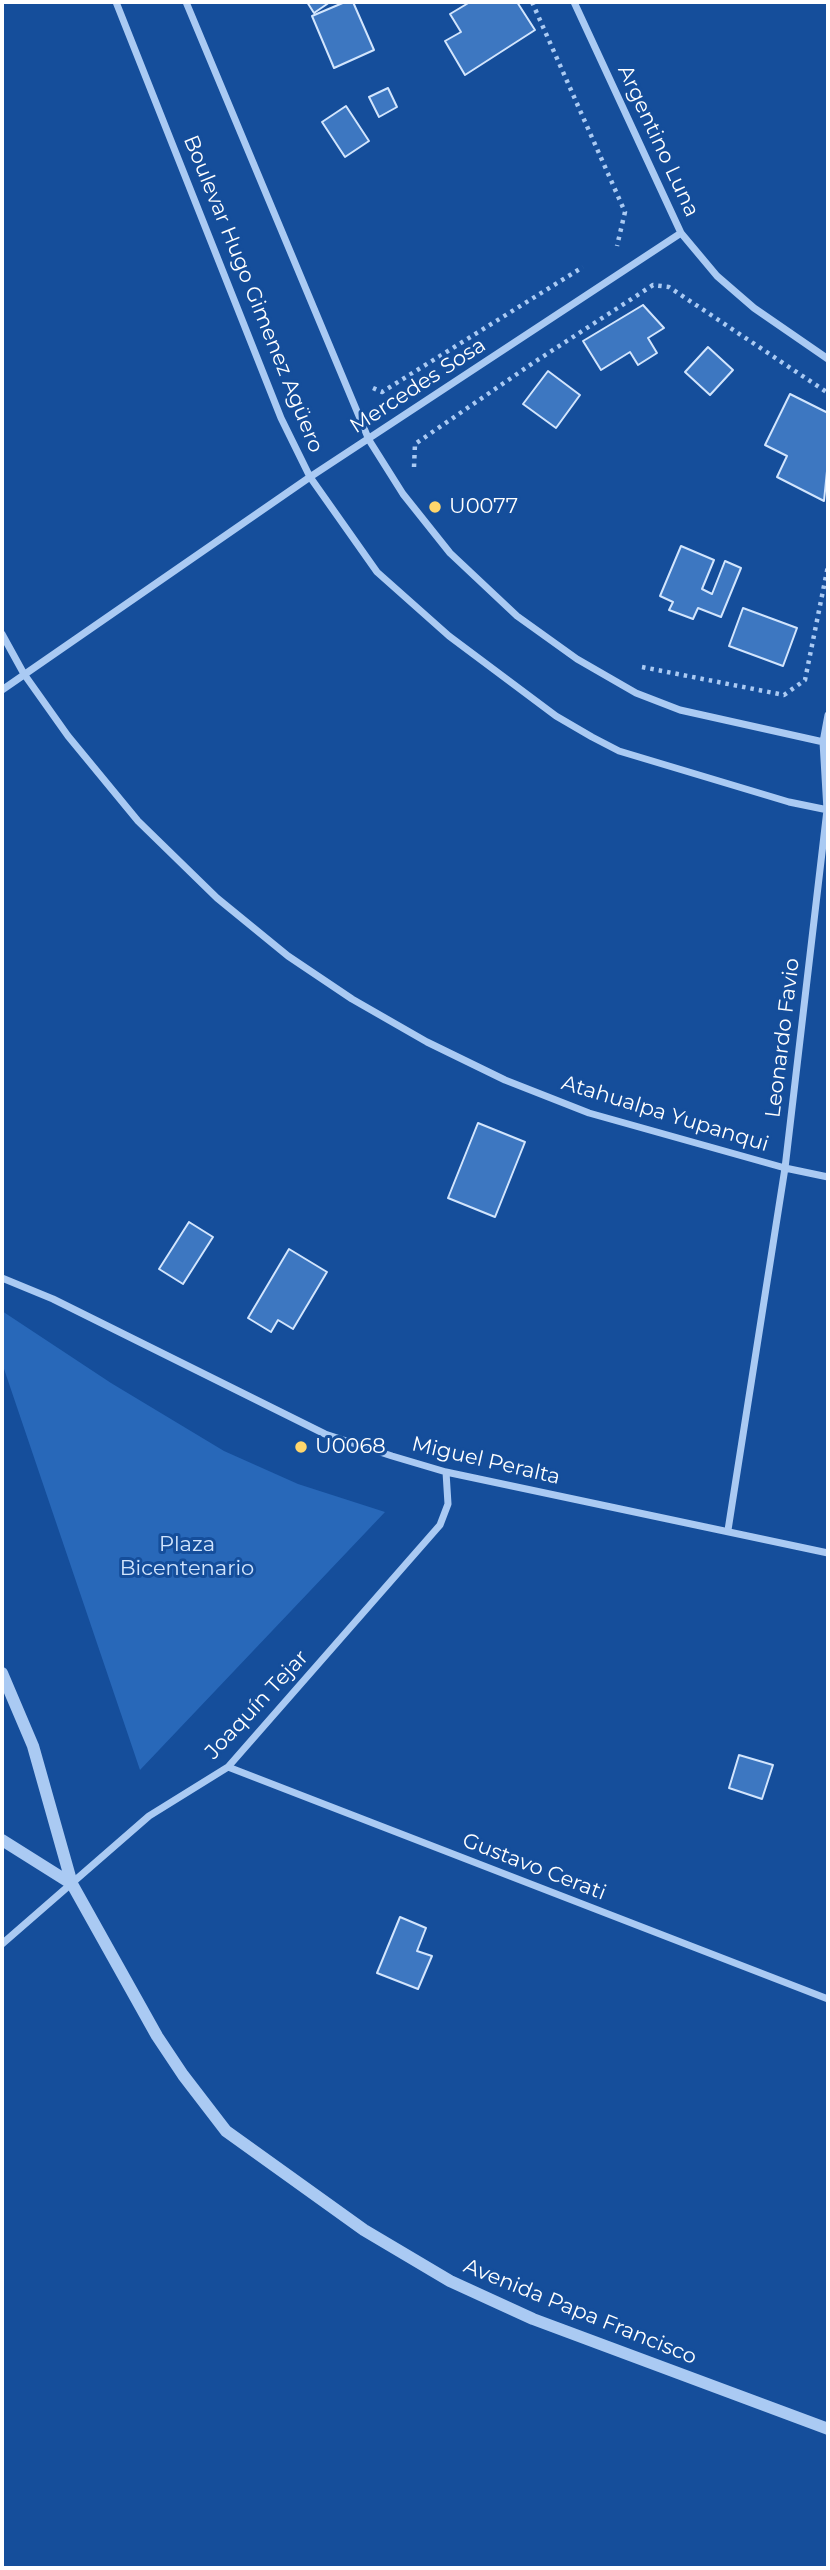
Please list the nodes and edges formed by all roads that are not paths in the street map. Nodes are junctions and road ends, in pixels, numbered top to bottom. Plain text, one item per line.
1 (116, 2) edge
2 (186, 2) edge
3 (574, 2) edge
4 (681, 233) junction
5 (828, 359) edge
6 (369, 440) junction
7 (310, 477) junction
8 (2, 634) edge
9 (24, 674) junction
10 (2, 690) edge
11 (828, 715) edge
12 (825, 743) edge
13 (827, 810) edge
14 (785, 1168) junction
15 (828, 1177) edge
16 (2, 1278) edge
17 (446, 1472) junction
18 (727, 1530) junction
19 (828, 1553) edge
20 (2, 1673) edge
21 (228, 1767) junction
22 (2, 1840) edge
23 (72, 1884) junction
24 (2, 1944) edge
25 (828, 1999) edge
26 (828, 2429) edge

1 - 7 street, Boulevar Hugo Gimenez Agüero
2 - 6 street
3 - 4 street, Argentino Luna
4 - 5 street, Argentino Luna
4 - 6 street, Mercedes Sosa
6 - 7 street, Mercedes Sosa
6 - 12 street
7 - 9 street, Mercedes Sosa
7 - 13 street, Boulevar Hugo Gimenez Agüero
8 - 9 street, Atahualpa Yupanqui
9 - 10 street, Mercedes Sosa
9 - 14 street, Atahualpa Yupanqui
11 - 12 street, Leonardo Favio
12 - 13 street, Leonardo Favio
13 - 14 street, Leonardo Favio
14 - 15 street, Atahualpa Yupanqui
14 - 18 street, Leonardo Favio
16 - 17 street, Miguel Peralta
17 - 18 street, Miguel Peralta
17 - 21 street, Joaquín Tejar
18 - 19 street, Miguel Peralta
20 - 23 street, Avenida Papa Francisco
21 - 23 street, Joaquín Tejar
21 - 25 street, Gustavo Cerati
22 - 23 street, Avenida Papa Francisco
23 - 24 street, Joaquín Tejar
23 - 26 street, Avenida Papa Francisco

